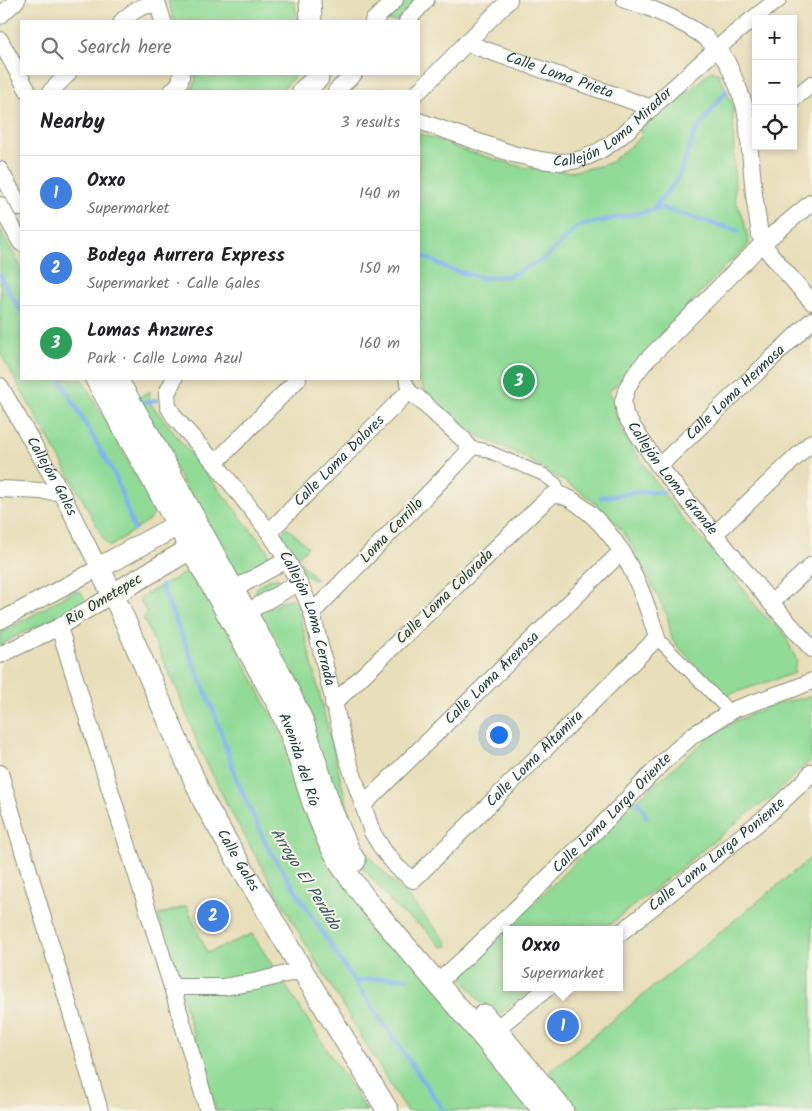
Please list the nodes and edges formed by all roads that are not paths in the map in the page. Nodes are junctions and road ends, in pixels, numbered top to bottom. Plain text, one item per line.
1 (17, 0) edge
2 (310, 0) edge
3 (395, 0) edge
4 (426, 0) edge
5 (509, 0) edge
6 (626, 0) edge
7 (778, 0) edge
8 (157, 3) edge
9 (646, 3) edge
10 (0, 16) edge
11 (123, 20) edge
12 (163, 20) edge
13 (311, 20) edge
14 (374, 20) edge
15 (408, 20) edge
16 (0, 40) edge
17 (466, 43) junction
18 (717, 48) junction
19 (67, 75) edge
20 (353, 75) edge
21 (812, 84) edge
22 (27, 90) edge
23 (52, 90) edge
24 (337, 90) edge
25 (419, 90) edge
26 (797, 95) edge
27 (652, 108) junction
28 (420, 121) edge
29 (752, 131) edge
30 (753, 150) edge
31 (0, 170) edge
32 (812, 202) edge
33 (0, 205) edge
34 (20, 206) edge
35 (20, 241) edge
36 (763, 244) junction
37 (812, 302) edge
38 (812, 320) edge
39 (97, 380) edge
40 (118, 380) edge
41 (174, 380) edge
42 (297, 380) edge
43 (405, 380) edge
44 (0, 386) edge
45 (412, 394) junction
46 (812, 442) edge
47 (468, 447) junction
48 (215, 463) junction
49 (659, 466) junction
50 (0, 489) edge
51 (61, 492) junction
52 (559, 495) junction
53 (179, 524) junction
54 (269, 532) junction
55 (714, 534) junction
56 (193, 547) junction
57 (622, 551) junction
58 (287, 560) junction
59 (812, 565) edge
60 (99, 568) junction
61 (298, 582) junction
62 (226, 593) junction
63 (112, 595) junction
64 (771, 603) junction
65 (312, 613) junction
66 (238, 616) junction
67 (0, 621) edge
68 (59, 627) junction
69 (656, 638) junction
70 (812, 649) edge
71 (0, 655) edge
72 (812, 681) edge
73 (334, 704) junction
74 (730, 712) junction
75 (812, 772) edge
76 (0, 773) edge
77 (363, 805) junction
78 (413, 880) joint
79 (623, 931) edge
80 (302, 970) junction
81 (442, 978) junction
82 (172, 987) junction
83 (544, 991) edge
84 (490, 1034) junction
85 (100, 1111) edge
86 (208, 1111) edge
87 (388, 1111) edge
88 (544, 1111) edge
89 (563, 1111) edge

1 - 10 street
2 - 13 street
3 - 14 street
4 - 15 street
5 - 17 street
6 - 9 street
7 - 18 street, Callejón Loma Mirador
8 - 11 street
8 - 12 street
9 - 18 street
16 - 22 street
17 - 25 street
17 - 27 street, Calle Loma Prieta
18 - 27 street, Callejón Loma Mirador
18 - 29 street
19 - 23 street
20 - 24 street
21 - 26 street
27 - 28 street, Callejón Loma Mirador
30 - 36 street
31 - 34 street
32 - 36 street, Callejón Loma Grande
33 - 35 street
36 - 37 street
36 - 49 street, Callejón Loma Grande
38 - 49 street, Calle Loma Hermosa
39 - 53 street, Avenida del Río
40 - 53 street, Avenida del Río
41 - 48 street, Callejón Loma Cerrada
42 - 48 street
43 - 45 street
44 - 51 street, Callejón Gales
45 - 47 street
45 - 54 street, Calle Loma Dolores
46 - 55 street
47 - 52 street
47 - 65 street, Loma Cerrillo
48 - 54 street, Callejón Loma Cerrada
49 - 55 street, Callejón Loma Grande
50 - 51 street
51 - 60 street, Callejón Gales
52 - 57 street
52 - 73 street, Calle Loma Colorada
53 - 56 street, Avenida del Río
53 - 60 street, Rio Ometepec
54 - 58 street, Callejón Loma Cerrada
55 - 64 street, Callejón Loma Grande
56 - 62 street, Avenida del Río
56 - 63 street, Rio Ometepec
57 - 69 street
57 - 77 street, Calle Loma Arenosa
58 - 61 street, Callejón Loma Cerrada
58 - 62 street
59 - 64 street
60 - 63 street, Calle Gales
60 - 67 street, Rio Ometepec
61 - 65 street, Callejón Loma Cerrada
61 - 66 street
62 - 66 street, Avenida del Río
63 - 68 street, Rio Ometepec
63 - 80 street, Calle Gales
64 - 70 street, Callejón Loma Grande
65 - 73 street, Callejón Loma Cerrada
66 - 81 street, Avenida del Río
68 - 71 street, Rio Ometepec
68 - 82 street
69 - 74 street
69 - 78 street, Calle Loma Altamira
72 - 74 street, Calle Loma Larga Oriente
73 - 77 street, Callejón Loma Cerrada
74 - 81 street, Calle Loma Larga Oriente
75 - 79 street, Calle Loma Larga Poniente
76 - 85 street
77 - 78 street, Callejón Loma Cerrada
80 - 82 street
80 - 87 street, Calle Gales
81 - 84 street, Avenida del Río
82 - 86 street
83 - 84 street
84 - 88 street, Avenida del Río
84 - 89 street, Avenida del Río

